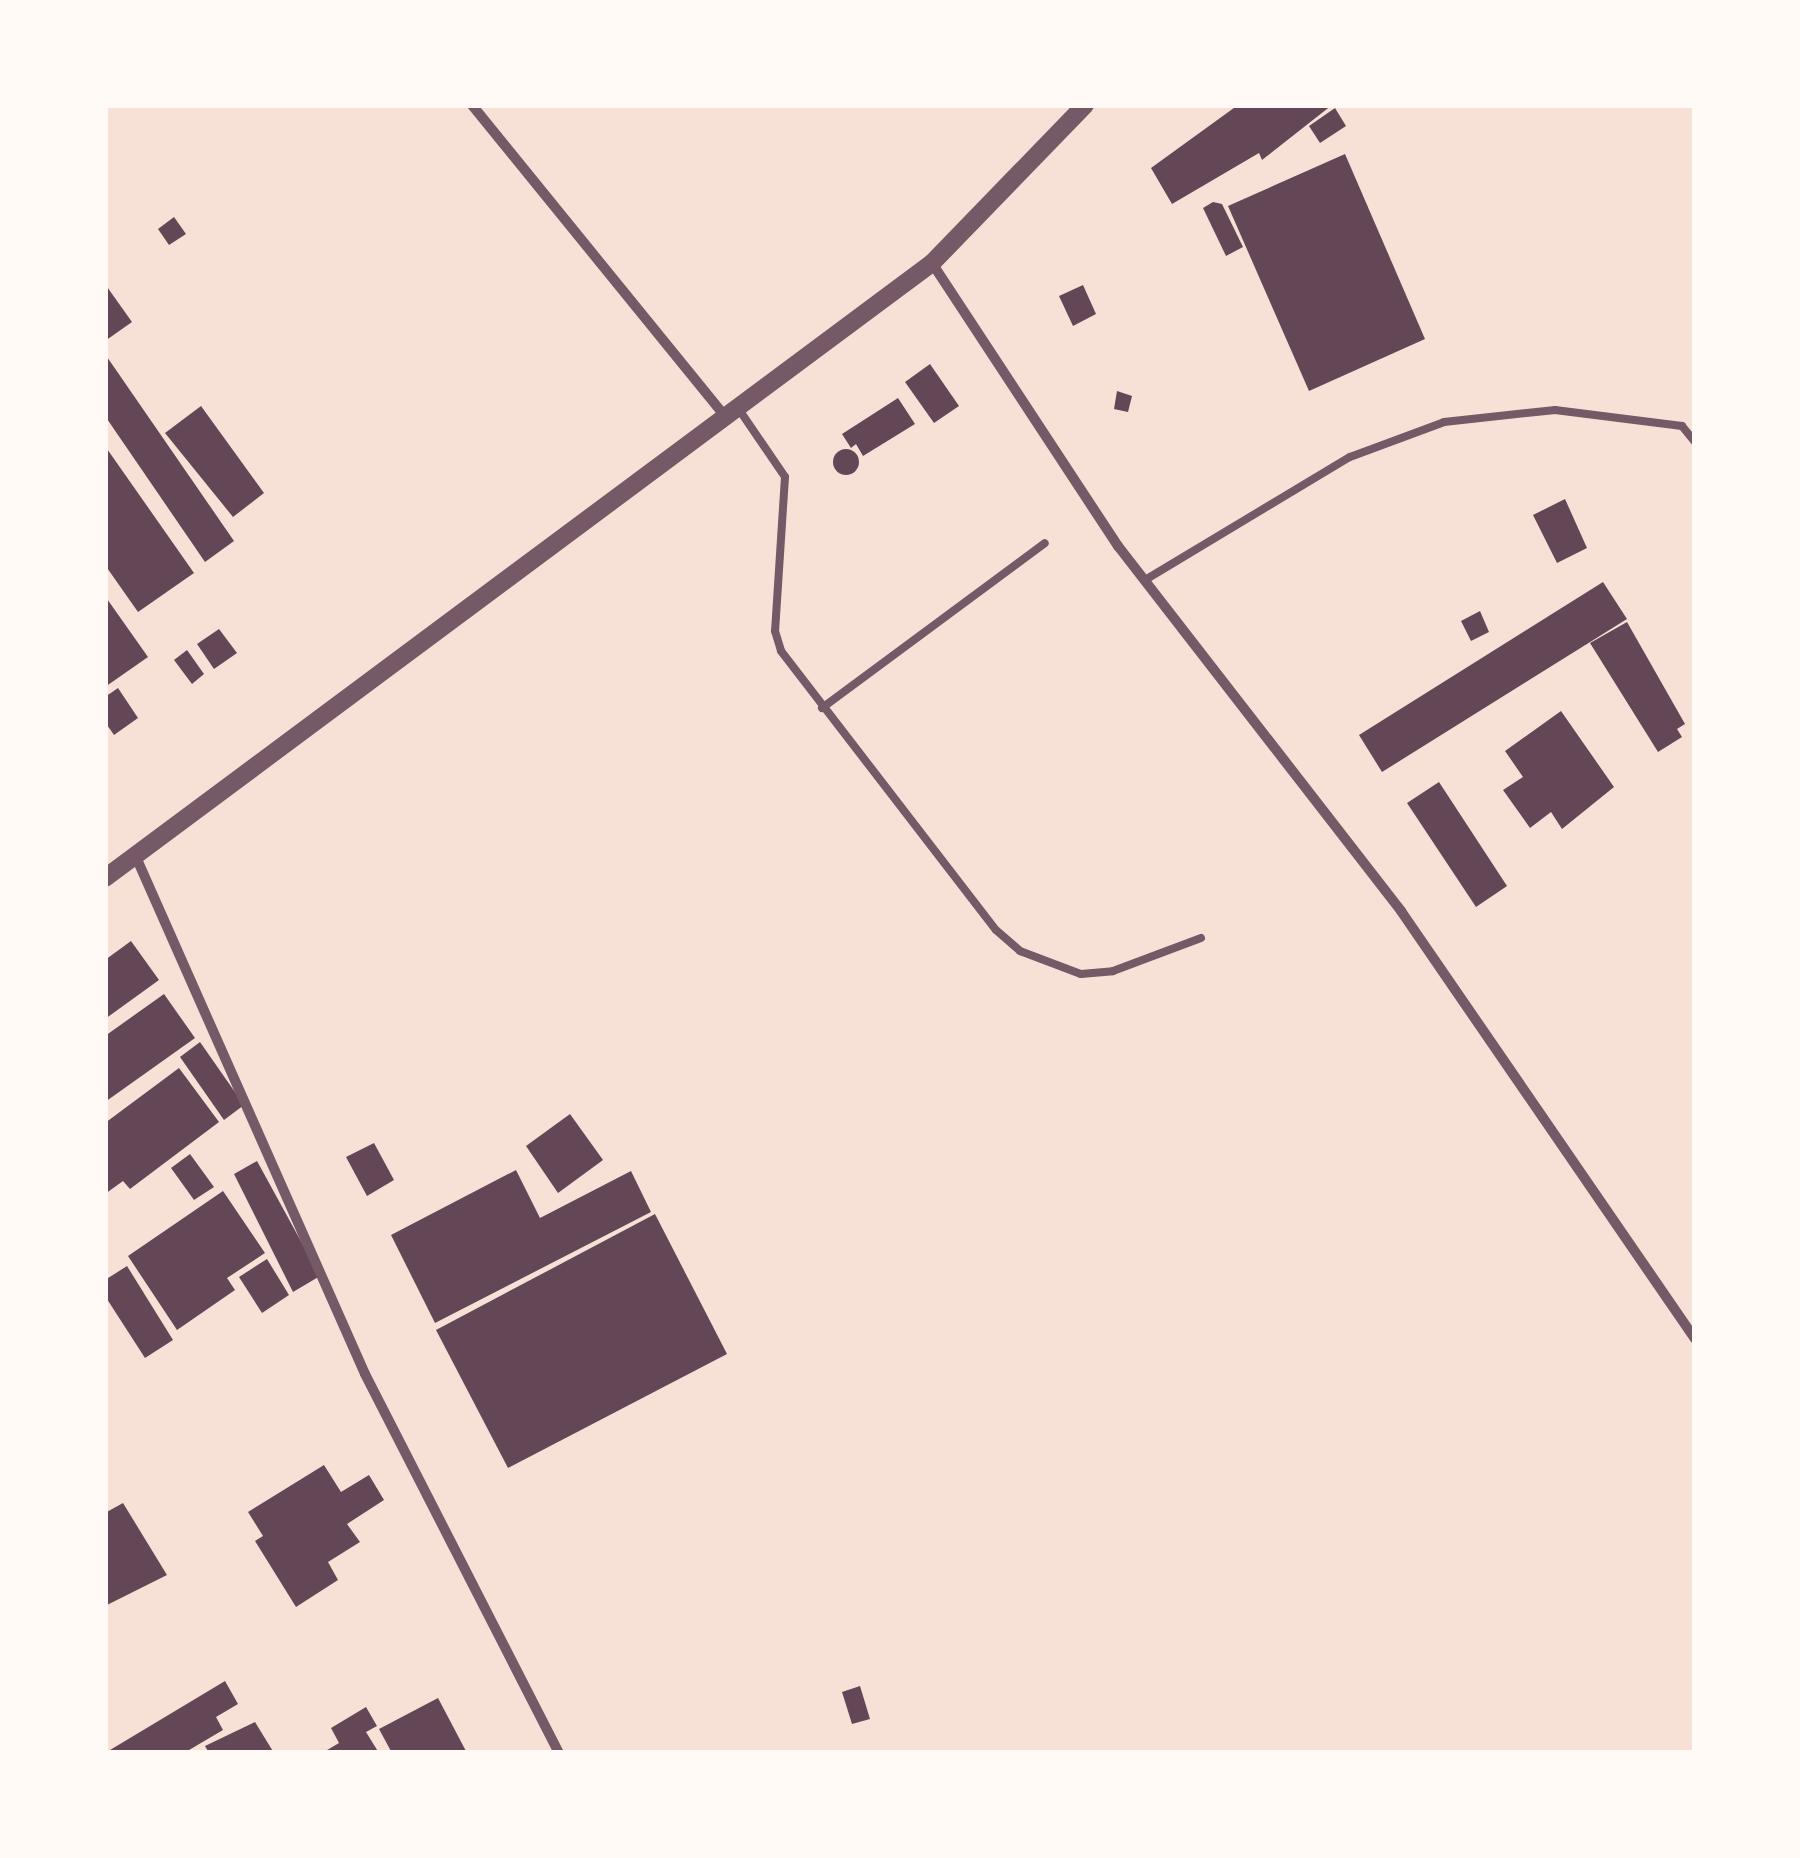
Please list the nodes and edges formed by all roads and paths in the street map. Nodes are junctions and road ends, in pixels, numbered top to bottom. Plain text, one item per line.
1 (472, 105) edge
2 (1084, 105) edge
3 (932, 262) junction
4 (732, 413) junction
5 (1695, 442) edge
6 (1045, 542) dead end
7 (1145, 580) junction
8 (822, 708) junction
9 (136, 857) junction
10 (105, 878) edge
11 (1201, 938) dead end
12 (1695, 1340) edge
13 (559, 1753) edge

1 - 4 street
2 - 3 street
3 - 4 street
3 - 7 street
4 - 8 lane
4 - 9 street
5 - 7 lane
6 - 8 lane
7 - 12 street
8 - 11 lane
9 - 10 street
9 - 13 street

